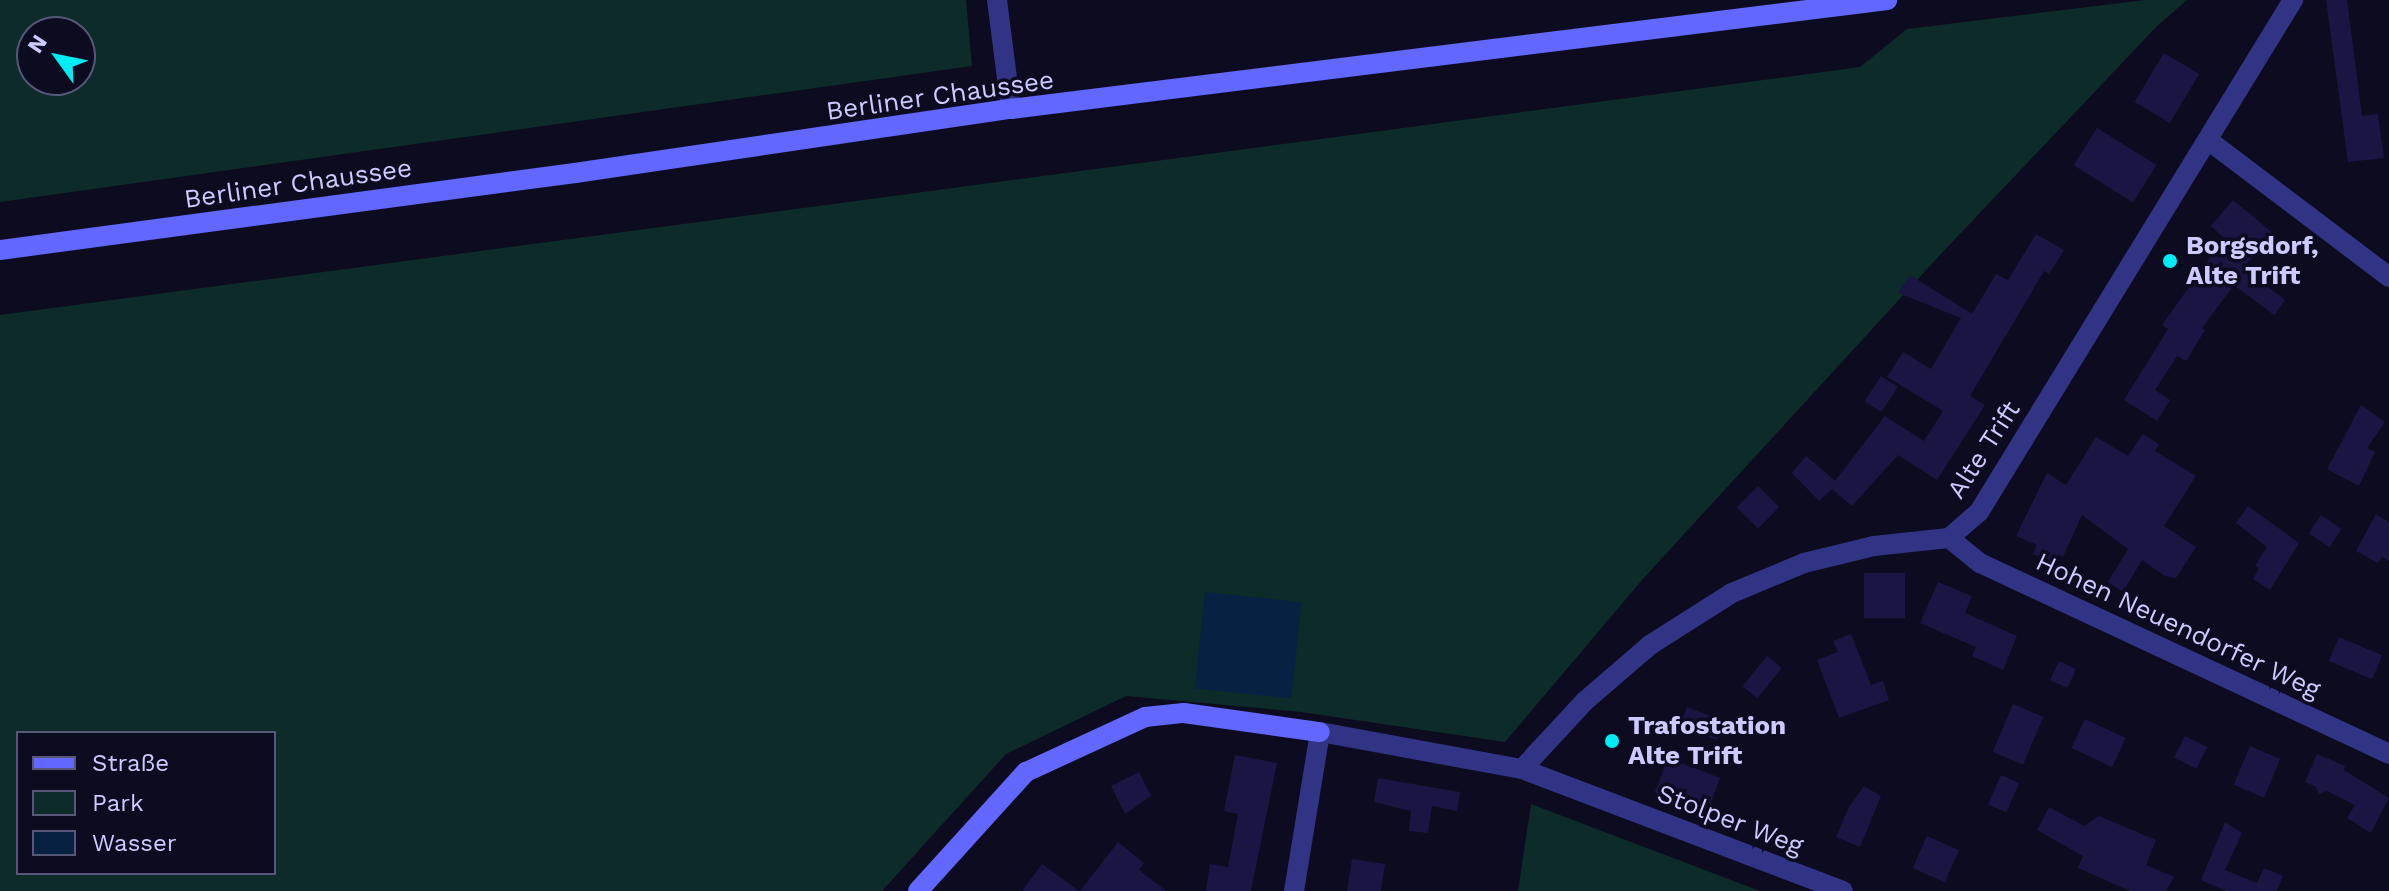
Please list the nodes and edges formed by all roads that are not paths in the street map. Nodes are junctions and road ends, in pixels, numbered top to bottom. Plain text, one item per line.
1 (997, 0) edge
2 (1887, 0) edge
3 (2293, 0) edge
4 (1011, 109) junction
5 (2208, 140) junction
6 (0, 250) edge
7 (2389, 277) edge
8 (1949, 538) junction
9 (1320, 732) junction
10 (2387, 746) edge
11 (1522, 769) junction
12 (918, 891) edge
13 (1294, 891) edge
14 (1843, 891) edge

1 - 4 street
2 - 4 main road, Berliner Chaussee
3 - 5 street, Alte Trift
4 - 6 main road, Berliner Chaussee
5 - 7 street
5 - 8 street, Alte Trift
8 - 10 street, Hohen Neuendorfer Weg
8 - 11 street, Alte Trift
9 - 11 street, Stolper Weg
9 - 12 main road
9 - 13 street
11 - 14 street, Stolper Weg

